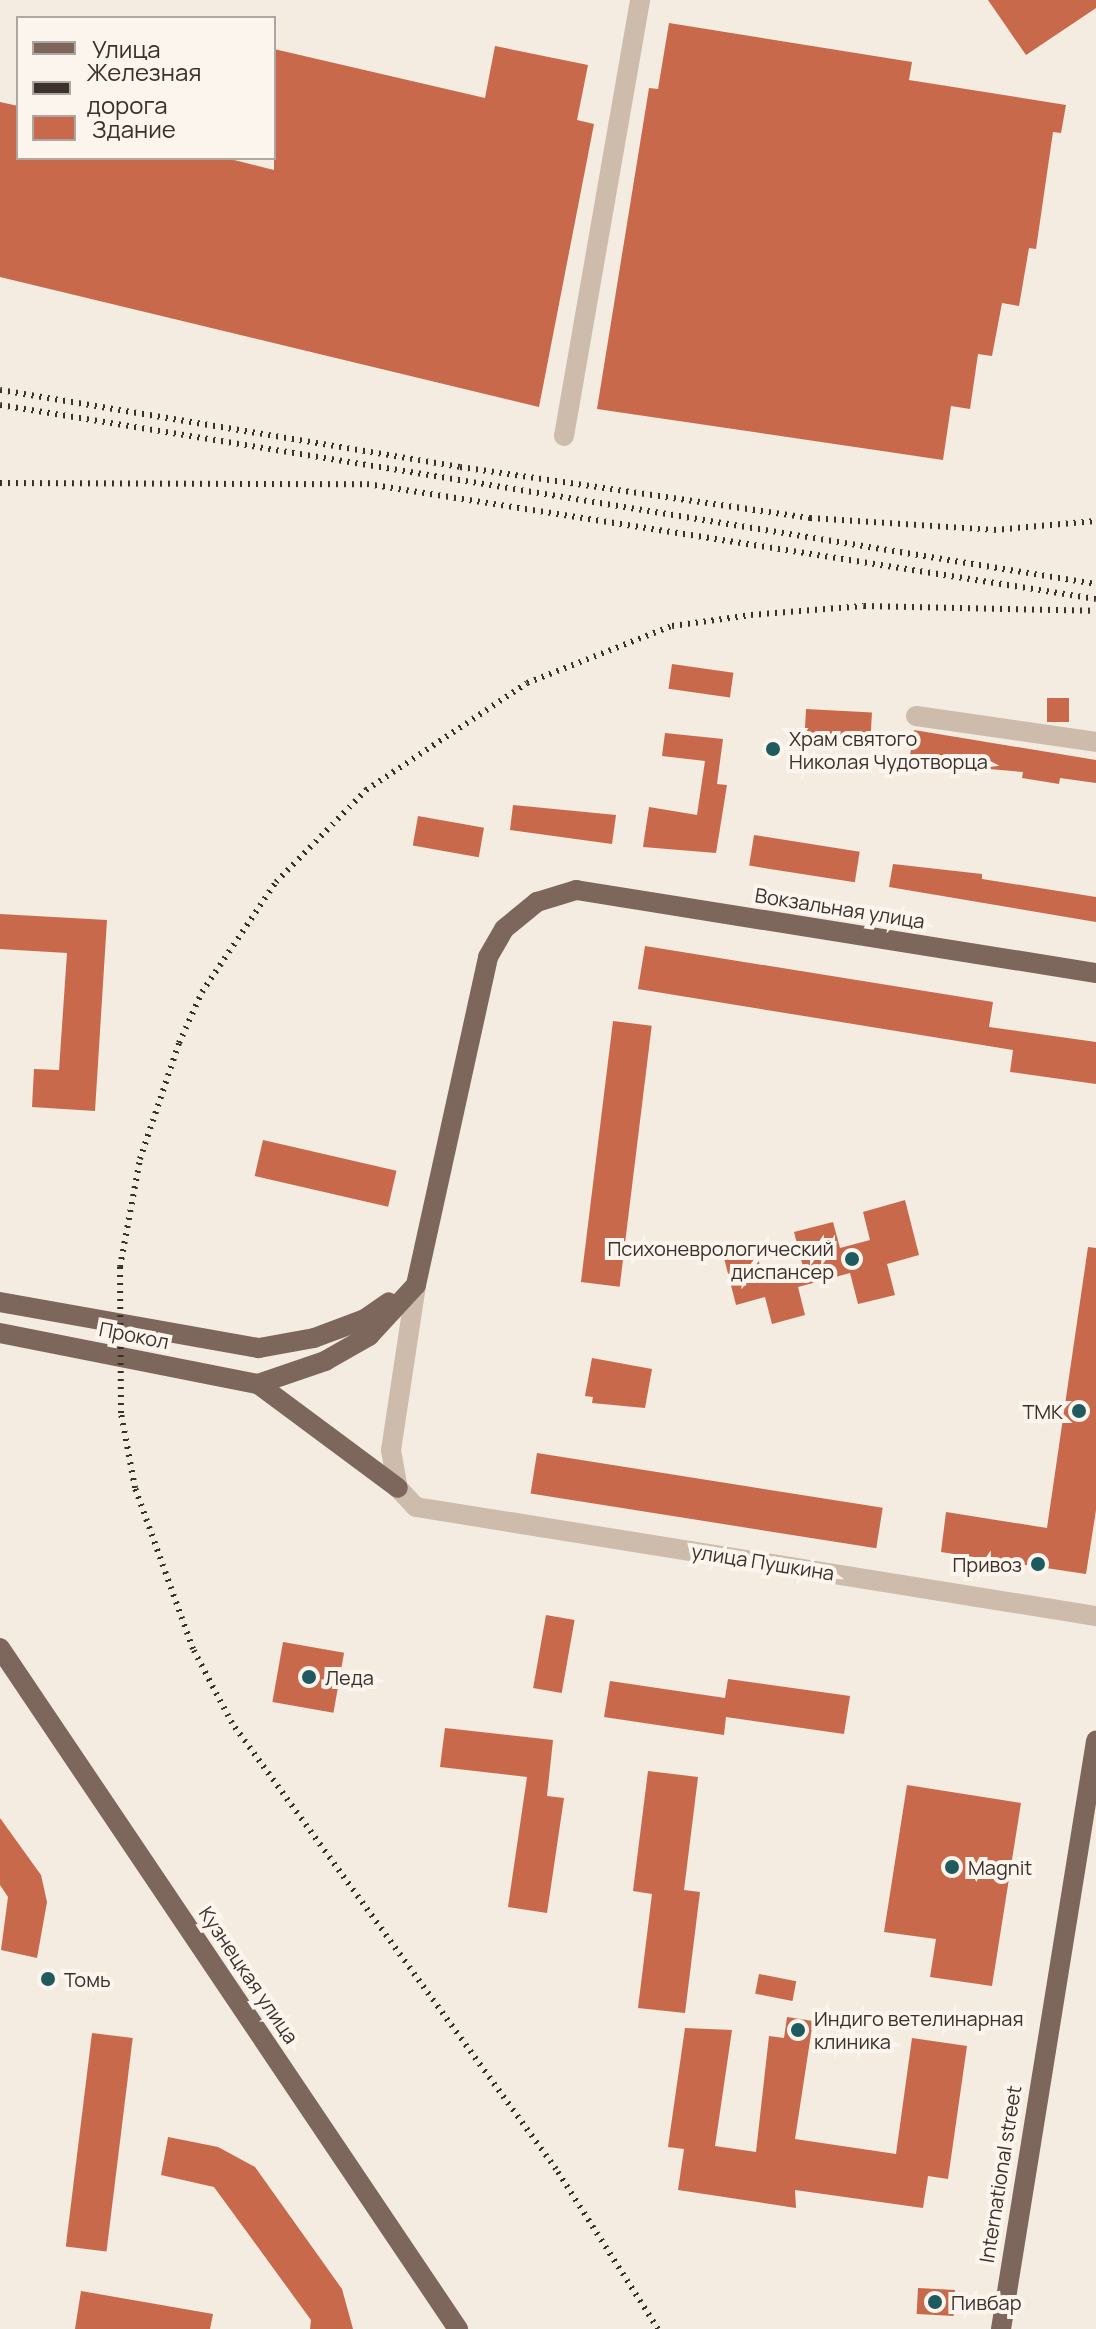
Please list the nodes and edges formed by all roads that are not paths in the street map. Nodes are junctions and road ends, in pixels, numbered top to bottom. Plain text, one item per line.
1 (640, 0) edge
2 (564, 436) dead end
3 (916, 716) dead end
4 (1096, 742) edge
5 (1096, 973) edge
6 (416, 1285) junction
7 (0, 1302) edge
8 (0, 1333) edge
9 (258, 1384) junction
10 (398, 1488) junction
11 (1096, 1616) edge
12 (0, 1648) edge
13 (1096, 1741) edge
14 (458, 2329) edge
15 (1001, 2329) edge

1 - 2 street
3 - 4 street
5 - 6 main road, Вокзальная улица
6 - 7 main road
6 - 9 main road
6 - 10 street
8 - 9 main road, Прокол
9 - 10 main road
10 - 11 street, улица Пушкина
12 - 14 main road, Кузнецкая улица
13 - 15 main road, International street

